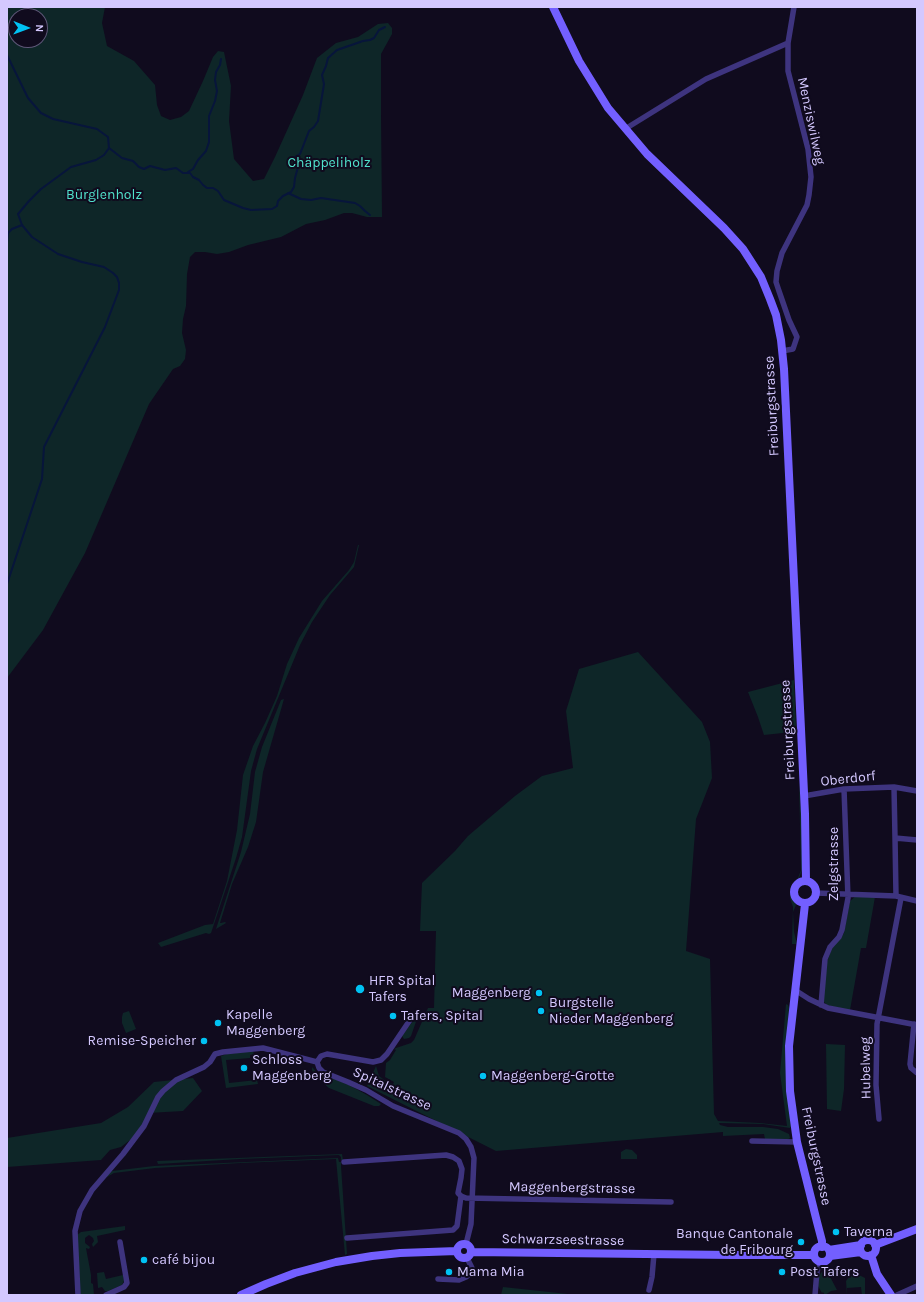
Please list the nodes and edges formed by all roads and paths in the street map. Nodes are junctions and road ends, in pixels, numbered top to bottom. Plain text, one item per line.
1 (553, 7) edge
2 (794, 7) edge
3 (788, 43) junction
4 (625, 129) junction
5 (782, 351) junction
6 (894, 787) junction
7 (844, 789) junction
8 (917, 791) edge
9 (804, 796) junction
10 (895, 838) junction
11 (917, 840) edge
12 (806, 881) junction
13 (816, 892) junction
14 (848, 894) junction
15 (898, 897) junction
16 (917, 901) edge
17 (805, 904) junction
18 (795, 990) junction
19 (821, 1005) junction
20 (411, 1015) dead end
21 (878, 1018) junction
22 (916, 1024) edge
23 (317, 1062) junction
24 (917, 1073) edge
25 (879, 1119) dead end
26 (752, 1141) dead end
27 (797, 1142) junction
28 (344, 1162) dead end
29 (460, 1196) junction
30 (472, 1198) junction
31 (671, 1202) dead end
32 (917, 1229) edge
33 (347, 1238) dead end
34 (120, 1242) dead end
35 (466, 1244) junction
36 (875, 1245) junction
37 (861, 1248) junction
38 (457, 1251) junction
39 (827, 1251) junction
40 (654, 1254) junction
41 (469, 1255) junction
42 (814, 1255) junction
43 (871, 1255) junction
44 (821, 1262) junction
45 (438, 1279) dead end
46 (917, 1286) edge
47 (649, 1290) dead end
48 (78, 1295) edge
49 (106, 1295) edge
50 (240, 1295) edge
51 (815, 1295) edge
52 (891, 1295) edge
53 (897, 1295) edge

1 - 4 main road, Freiburgstrasse
2 - 3 street, Menziswilweg
3 - 4 street
3 - 5 street, Menziswilweg
4 - 5 main road, Freiburgstrasse
5 - 9 main road, Freiburgstrasse
6 - 7 street, Oberdorf
6 - 8 street, Oberdorf
6 - 10 street, Oberdorf
7 - 9 street, Oberdorf
7 - 14 street, Zelgstrasse
9 - 12 main road, Freiburgstrasse
10 - 11 street
10 - 15 street, Oberdorf
12 - 13 main road
12 - 17 main road
13 - 14 street
13 - 17 main road
14 - 15 street
14 - 19 street, Zelgstrasse
15 - 16 street
15 - 21 street, Oberdorf
17 - 18 main road, Freiburgstrasse
18 - 19 street, Hubelweg
18 - 27 main road, Freiburgstrasse
19 - 21 street, Hubelweg
20 - 23 street
21 - 22 street, Hubelweg
21 - 25 street, Hubelweg
22 - 24 street, Hubelweg
23 - 30 street, Spitalstrasse
23 - 48 street, Spitalstrasse
26 - 27 street
27 - 39 main road, Freiburgstrasse
28 - 29 street
29 - 30 street, Maggenbergstrasse
29 - 33 street
30 - 31 street, Maggenbergstrasse
30 - 35 street, Spitalstrasse
32 - 36 main road
34 - 49 street
35 - 38 main road
35 - 41 main road
36 - 37 main road
36 - 43 main road
37 - 39 main road
37 - 43 main road
38 - 41 main road
38 - 50 main road
39 - 42 main road
39 - 44 main road
40 - 41 main road, Schwarzseestrasse
40 - 42 main road, Schwarzseestrasse
40 - 47 street
41 - 45 street
42 - 44 main road
43 - 52 main road
44 - 51 street
46 - 53 street

